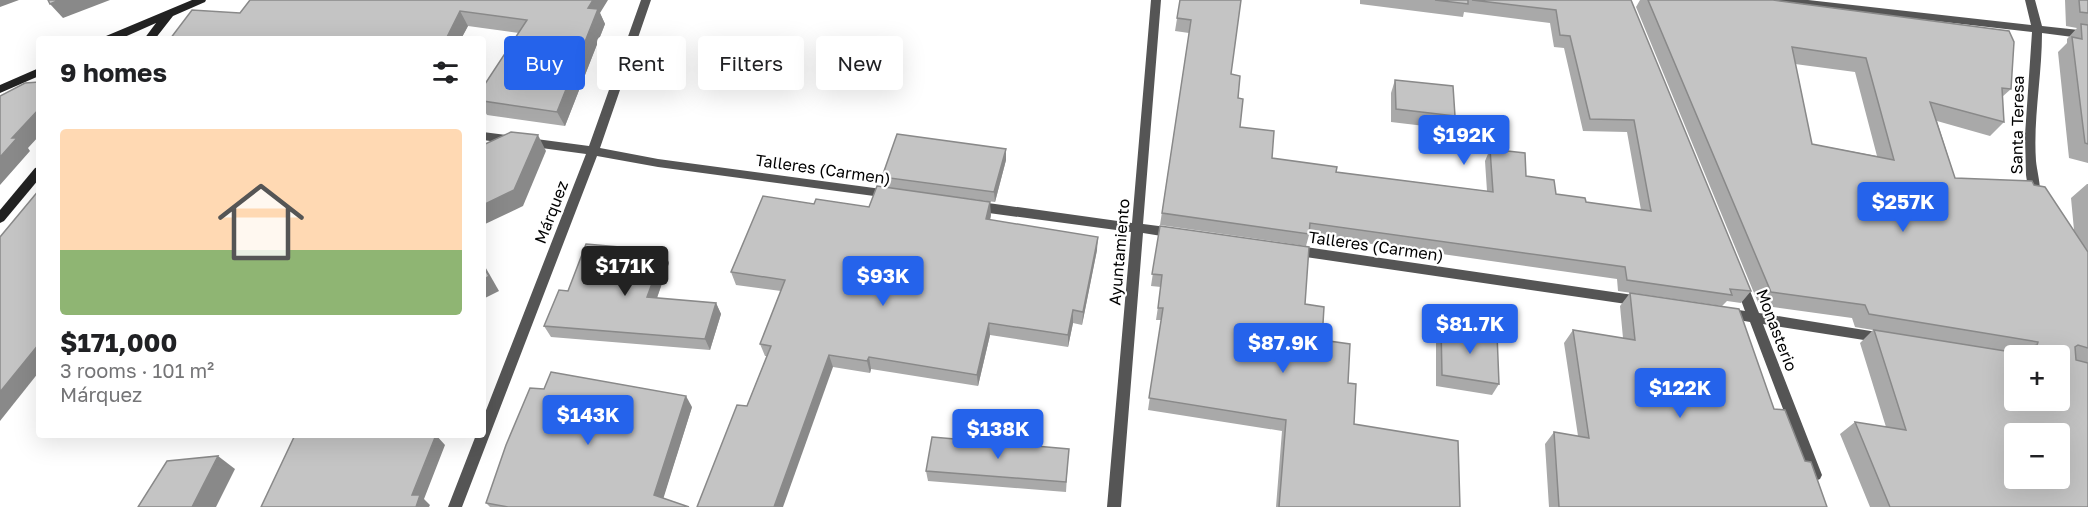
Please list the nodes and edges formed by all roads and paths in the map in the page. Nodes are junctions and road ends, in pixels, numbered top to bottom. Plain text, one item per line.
1 (201, 0) edge
2 (645, 0) edge
3 (1156, 0) edge
4 (1777, 0) edge
5 (2030, 0) edge
6 (172, 11) junction
7 (2037, 30) junction
8 (2088, 35) edge
9 (117, 36) edge
10 (151, 36) edge
11 (36, 73) edge
12 (0, 89) edge
13 (486, 136) edge
14 (593, 151) junction
15 (36, 175) edge
16 (904, 196) edge
17 (962, 204) edge
18 (2041, 205) edge
19 (0, 218) edge
20 (1137, 227) junction
21 (1184, 234) edge
22 (1277, 248) edge
23 (1737, 274) edge
24 (1650, 302) edge
25 (1708, 311) edge
26 (1755, 318) junction
27 (1897, 340) edge
28 (486, 427) edge
29 (482, 438) edge
30 (1818, 485) edge
31 (455, 507) edge
32 (1114, 507) edge

1 - 6 main road
2 - 14 street, Márquez
3 - 20 street, Ayuntamiento
4 - 7 street
5 - 7 street, Santa Teresa
6 - 9 main road
6 - 10 main road
7 - 8 street
7 - 18 street, Santa Teresa
11 - 12 main road
13 - 14 street, Talleres (Carmen)
14 - 16 street, Talleres (Carmen)
14 - 28 street, Márquez
15 - 19 main road
17 - 20 street
20 - 21 street
20 - 32 street, Ayuntamiento
22 - 24 street, Talleres (Carmen)
23 - 26 street, Monasterio
25 - 26 street
26 - 27 street
26 - 30 street, Monasterio
29 - 31 street, Márquez

